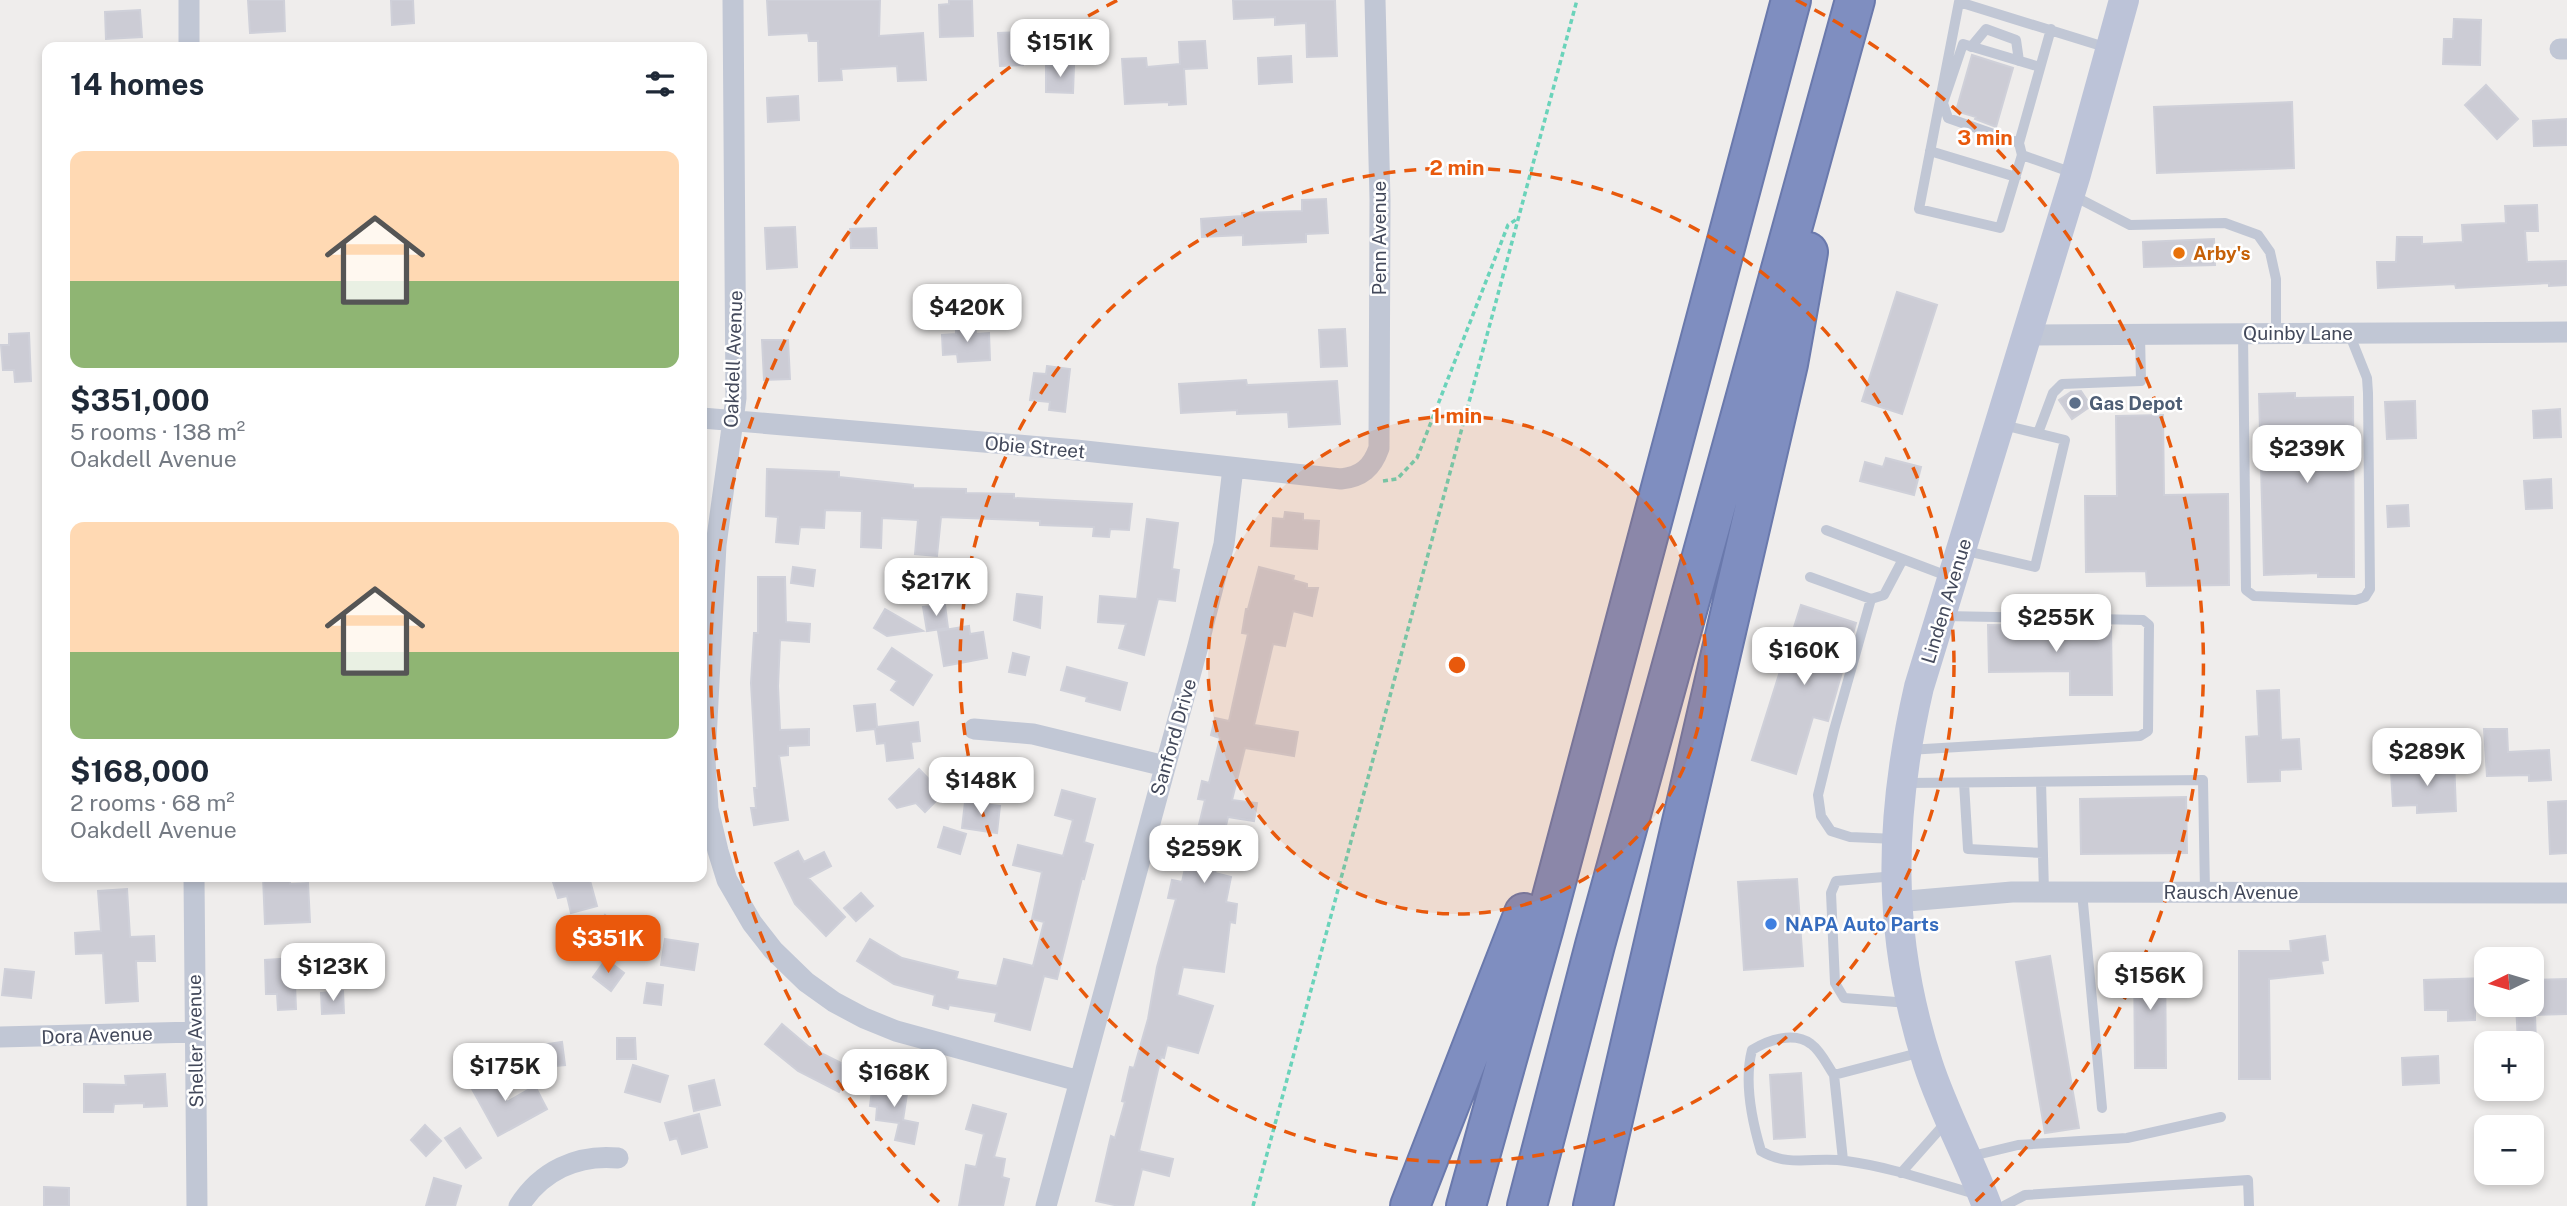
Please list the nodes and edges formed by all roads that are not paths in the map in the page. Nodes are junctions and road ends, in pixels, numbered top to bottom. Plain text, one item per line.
1 (189, 0) edge
2 (733, 0) edge
3 (1375, 0) edge
4 (1791, 0) edge
5 (2124, 0) edge
6 (1853, 7) edge
7 (2051, 29) junction
8 (189, 42) edge
9 (1971, 47) junction
10 (2110, 49) junction
11 (2019, 61) junction
12 (2040, 67) junction
13 (2018, 143) junction
14 (1930, 151) junction
15 (2022, 155) junction
16 (2016, 177) junction
17 (2073, 184) junction
18 (2567, 331) edge
19 (2243, 333) junction
20 (2276, 333) junction
21 (2349, 333) junction
22 (2028, 335) junction
23 (2140, 335) junction
24 (707, 418) edge
25 (734, 421) junction
26 (2001, 424) junction
27 (2038, 433) junction
28 (1233, 468) junction
29 (1366, 471) joint
30 (1826, 530) dead end
31 (1962, 550) junction
32 (1903, 559) junction
33 (1810, 578) dead end
34 (1953, 578) junction
35 (1635, 583) junction
36 (1871, 599) junction
37 (1941, 616) junction
38 (707, 721) edge
39 (974, 729) dead end
40 (1906, 750) junction
41 (1165, 766) junction
42 (2041, 782) junction
43 (1901, 783) junction
44 (1964, 783) junction
45 (707, 793) edge
46 (1896, 839) junction
47 (710, 853) edge
48 (2043, 853) junction
49 (194, 882) edge
50 (1896, 889) junction
51 (2043, 892) junction
52 (2082, 892) junction
53 (2205, 892) junction
54 (2567, 893) edge
55 (1912, 1003) junction
56 (195, 1032) junction
57 (0, 1037) edge
58 (1924, 1052) junction
59 (1834, 1075) junction
60 (1079, 1081) junction
61 (2102, 1108) dead end
62 (2221, 1117) dead end
63 (1948, 1120) junction
64 (1965, 1157) junction
65 (618, 1158) dead end
66 (1843, 1160) junction
67 (1901, 1173) junction
68 (1991, 1203) edge
69 (197, 1206) edge
70 (519, 1206) edge
71 (1046, 1206) edge
72 (1410, 1206) edge
73 (1466, 1206) edge
74 (1527, 1206) edge
75 (1593, 1206) edge
76 (2249, 1206) edge

1 - 8 street
2 - 25 street, Oakdell Avenue
3 - 29 street, Penn Avenue
4 - 35 highway
5 - 10 main road, Linden Avenue
6 - 74 highway
6 - 75 highway
7 - 10 lane
7 - 12 lane
7 - 14 lane
9 - 11 lane
9 - 11 lane
9 - 13 lane
10 - 17 main road, Linden Avenue
11 - 12 lane
12 - 13 lane
13 - 15 lane
14 - 16 lane
14 - 16 lane
15 - 16 lane
15 - 17 lane
17 - 20 lane
17 - 22 main road, Linden Avenue
18 - 21 street, Quinby Lane
19 - 20 street, Quinby Lane
19 - 21 lane
19 - 23 street, Quinby Lane
20 - 21 street, Quinby Lane
22 - 23 street, Quinby Lane
22 - 26 main road, Linden Avenue
23 - 27 lane
24 - 25 street, Obie Street
25 - 28 street, Obie Street
25 - 38 street, Oakdell Avenue
26 - 27 lane
26 - 31 main road, Linden Avenue
27 - 31 lane
28 - 29 street, Obie Street
28 - 41 street, Sanford Drive
30 - 32 lane
31 - 34 main road, Linden Avenue
32 - 34 lane
32 - 36 lane
33 - 36 lane
34 - 37 main road, Linden Avenue
35 - 72 highway
35 - 73 highway
36 - 46 lane
37 - 40 main road, Linden Avenue
37 - 40 lane
39 - 41 street
40 - 43 main road, Linden Avenue
41 - 60 street, Sanford Drive
42 - 44 lane
42 - 48 lane
42 - 53 lane
43 - 44 lane
43 - 46 main road, Linden Avenue
44 - 48 lane
45 - 47 street, Oakdell Avenue
46 - 50 main road, Linden Avenue
47 - 60 street, Oakdell Avenue
48 - 51 lane
49 - 56 street, Sheller Avenue
50 - 51 street, Rausch Avenue
50 - 55 main road, Linden Avenue
50 - 55 lane
51 - 52 street, Rausch Avenue
52 - 53 street, Rausch Avenue
52 - 61 lane
53 - 54 street, Rausch Avenue
55 - 58 main road, Linden Avenue
56 - 57 street, Dora Avenue
56 - 69 street, Sheller Avenue
58 - 59 lane
58 - 63 main road, Linden Avenue
59 - 66 lane
59 - 66 lane
60 - 71 street, Sanford Drive
62 - 64 lane
63 - 64 main road, Linden Avenue
63 - 67 lane
64 - 68 main road, Linden Avenue
65 - 70 street
66 - 67 lane
67 - 68 lane
68 - 76 lane

